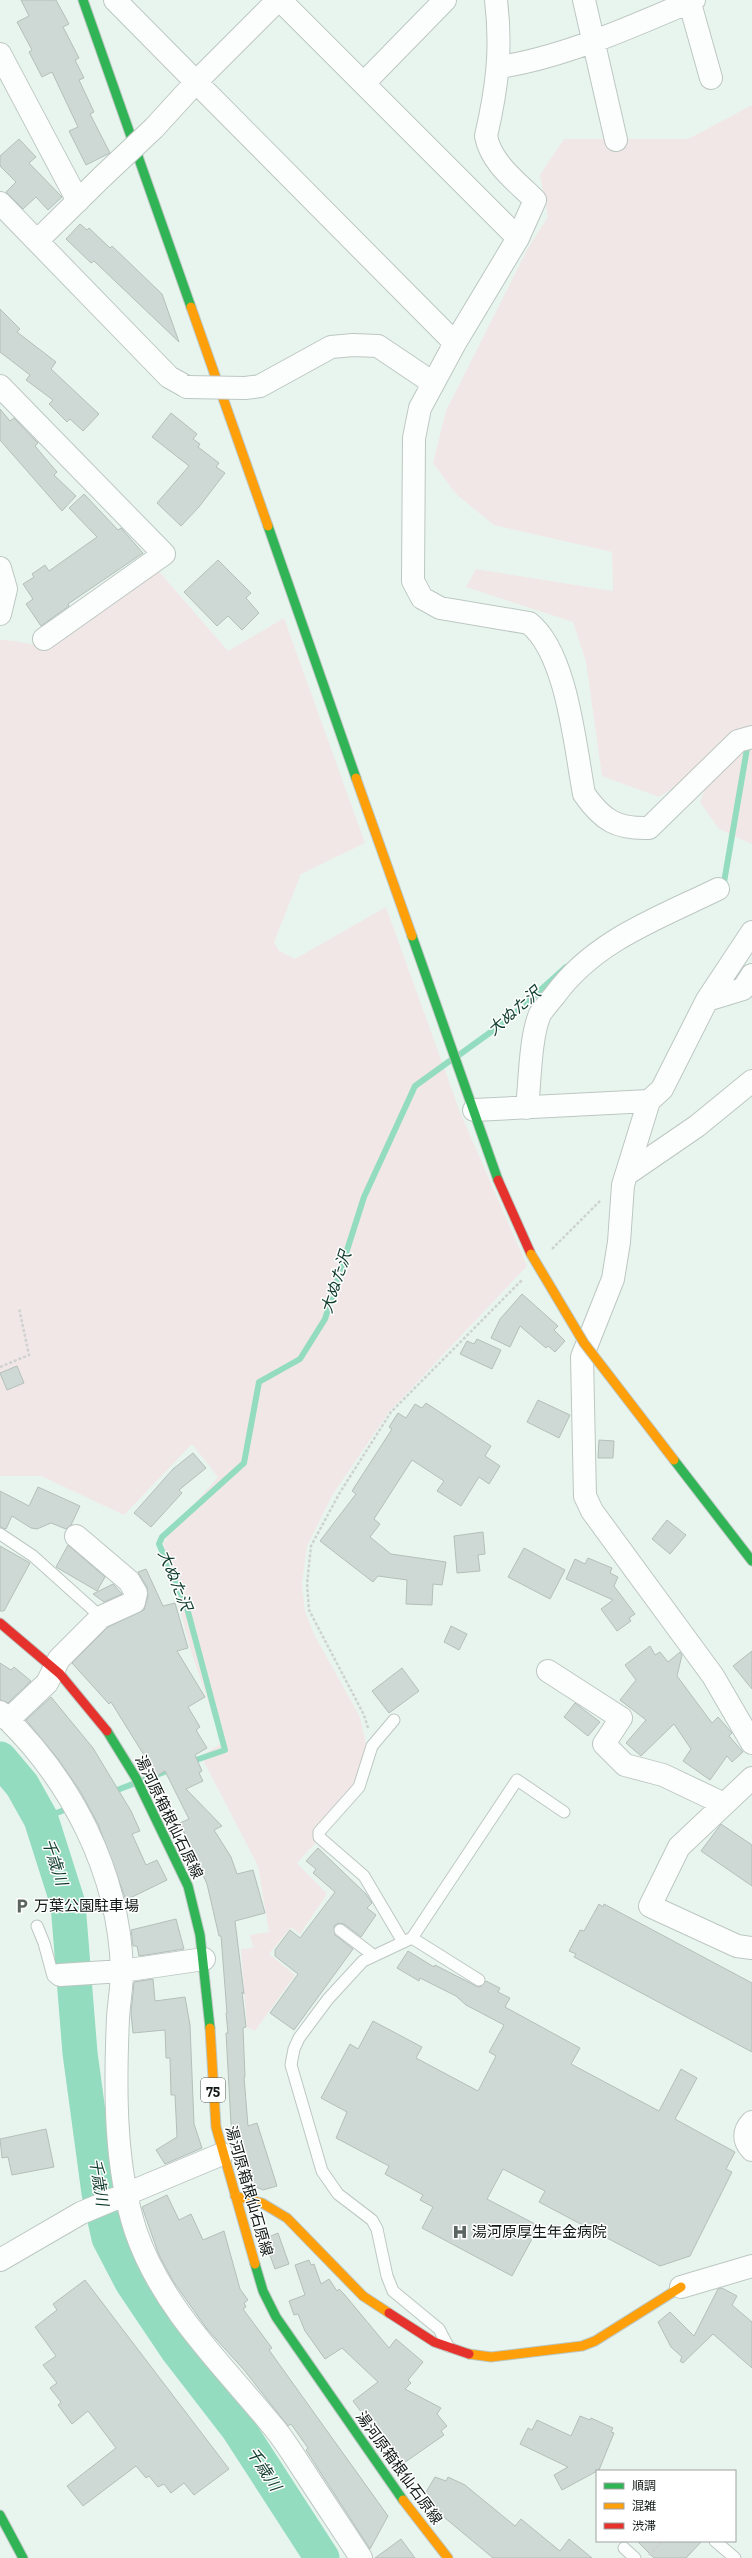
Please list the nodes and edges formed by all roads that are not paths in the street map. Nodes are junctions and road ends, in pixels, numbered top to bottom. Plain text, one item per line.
1 (83, 0) edge
2 (115, 0) edge
3 (279, 0) edge
4 (445, 0) edge
5 (496, 0) edge
6 (584, 0) edge
7 (691, 1) edge
8 (593, 40) junction
9 (0, 54) edge
10 (499, 66) junction
11 (711, 78) dead end
12 (196, 82) junction
13 (364, 83) junction
14 (616, 140) dead end
15 (78, 201) junction
16 (0, 202) edge
17 (518, 238) junction
18 (38, 240) junction
19 (454, 343) junction
20 (433, 383) junction
21 (0, 386) edge
22 (0, 568) edge
23 (0, 614) edge
24 (44, 639) dead end
25 (752, 737) edge
26 (718, 889) dead end
27 (752, 932) edge
28 (752, 975) edge
29 (707, 1000) junction
30 (752, 1081) edge
31 (649, 1101) junction
32 (527, 1108) junction
33 (474, 1110) junction
34 (627, 1174) junction
35 (0, 1534) edge
36 (76, 1536) dead end
37 (752, 1561) edge
38 (101, 1617) junction
39 (0, 1623) edge
40 (55, 1670) junction
41 (548, 1671) dead end
42 (4, 1716) edge
43 (394, 1720) dead end
44 (752, 1743) edge
45 (752, 1778) edge
46 (724, 1804) junction
47 (564, 1812) dead end
48 (37, 1926) dead end
49 (340, 1930) dead end
50 (408, 1940) junction
51 (752, 1948) edge
52 (374, 1955) junction
53 (204, 1959) junction
54 (117, 1971) junction
55 (60, 1975) joint
56 (479, 1980) dead end
57 (752, 2122) edge
58 (752, 2150) edge
59 (222, 2154) junction
60 (125, 2195) junction
61 (235, 2196) junction
62 (0, 2260) edge
63 (752, 2266) edge
64 (681, 2287) joint
65 (449, 2348) junction
66 (0, 2515) edge
67 (716, 2542) edge
68 (624, 2548) dead end
69 (23, 2558) edge
70 (361, 2558) edge
71 (448, 2558) edge
72 (635, 2558) edge
73 (735, 2558) edge

1 - 33 street
2 - 12 street
3 - 12 street
3 - 13 street
4 - 13 street
5 - 10 street
6 - 8 street
7 - 8 street
7 - 11 street
8 - 10 street
8 - 14 street
9 - 15 street
10 - 17 street
12 - 15 street, bridge
12 - 19 street
13 - 17 street
15 - 18 street
16 - 18 street
17 - 19 street
18 - 20 street, bridge
19 - 20 street
20 - 25 street
21 - 24 street
22 - 23 street
26 - 32 street
27 - 29 street
28 - 29 street
29 - 31 street
30 - 34 street
31 - 32 street
31 - 34 street
32 - 33 street
33 - 37 street, bridge
34 - 44 street
35 - 38 lane
36 - 38 street
38 - 40 street
39 - 40 street, 湯河原箱根仙石原線 / 75
40 - 42 street
40 - 53 street, 湯河原箱根仙石原線 / 75
41 - 46 street
42 - 54 street
43 - 50 lane
45 - 46 street
46 - 51 street
47 - 50 lane
48 - 55 lane
49 - 52 lane
50 - 52 lane
50 - 56 lane
52 - 65 lane
53 - 54 street
53 - 59 street, 湯河原箱根仙石原線 / 75
54 - 55 street
54 - 60 street
57 - 58 street
59 - 60 street
59 - 61 street, 湯河原箱根仙石原線 / 75
60 - 62 street
60 - 70 street
61 - 65 street
61 - 71 street, 湯河原箱根仙石原線 / 75
63 - 64 street
64 - 65 street
66 - 69 street
67 - 73 lane
68 - 72 lane

